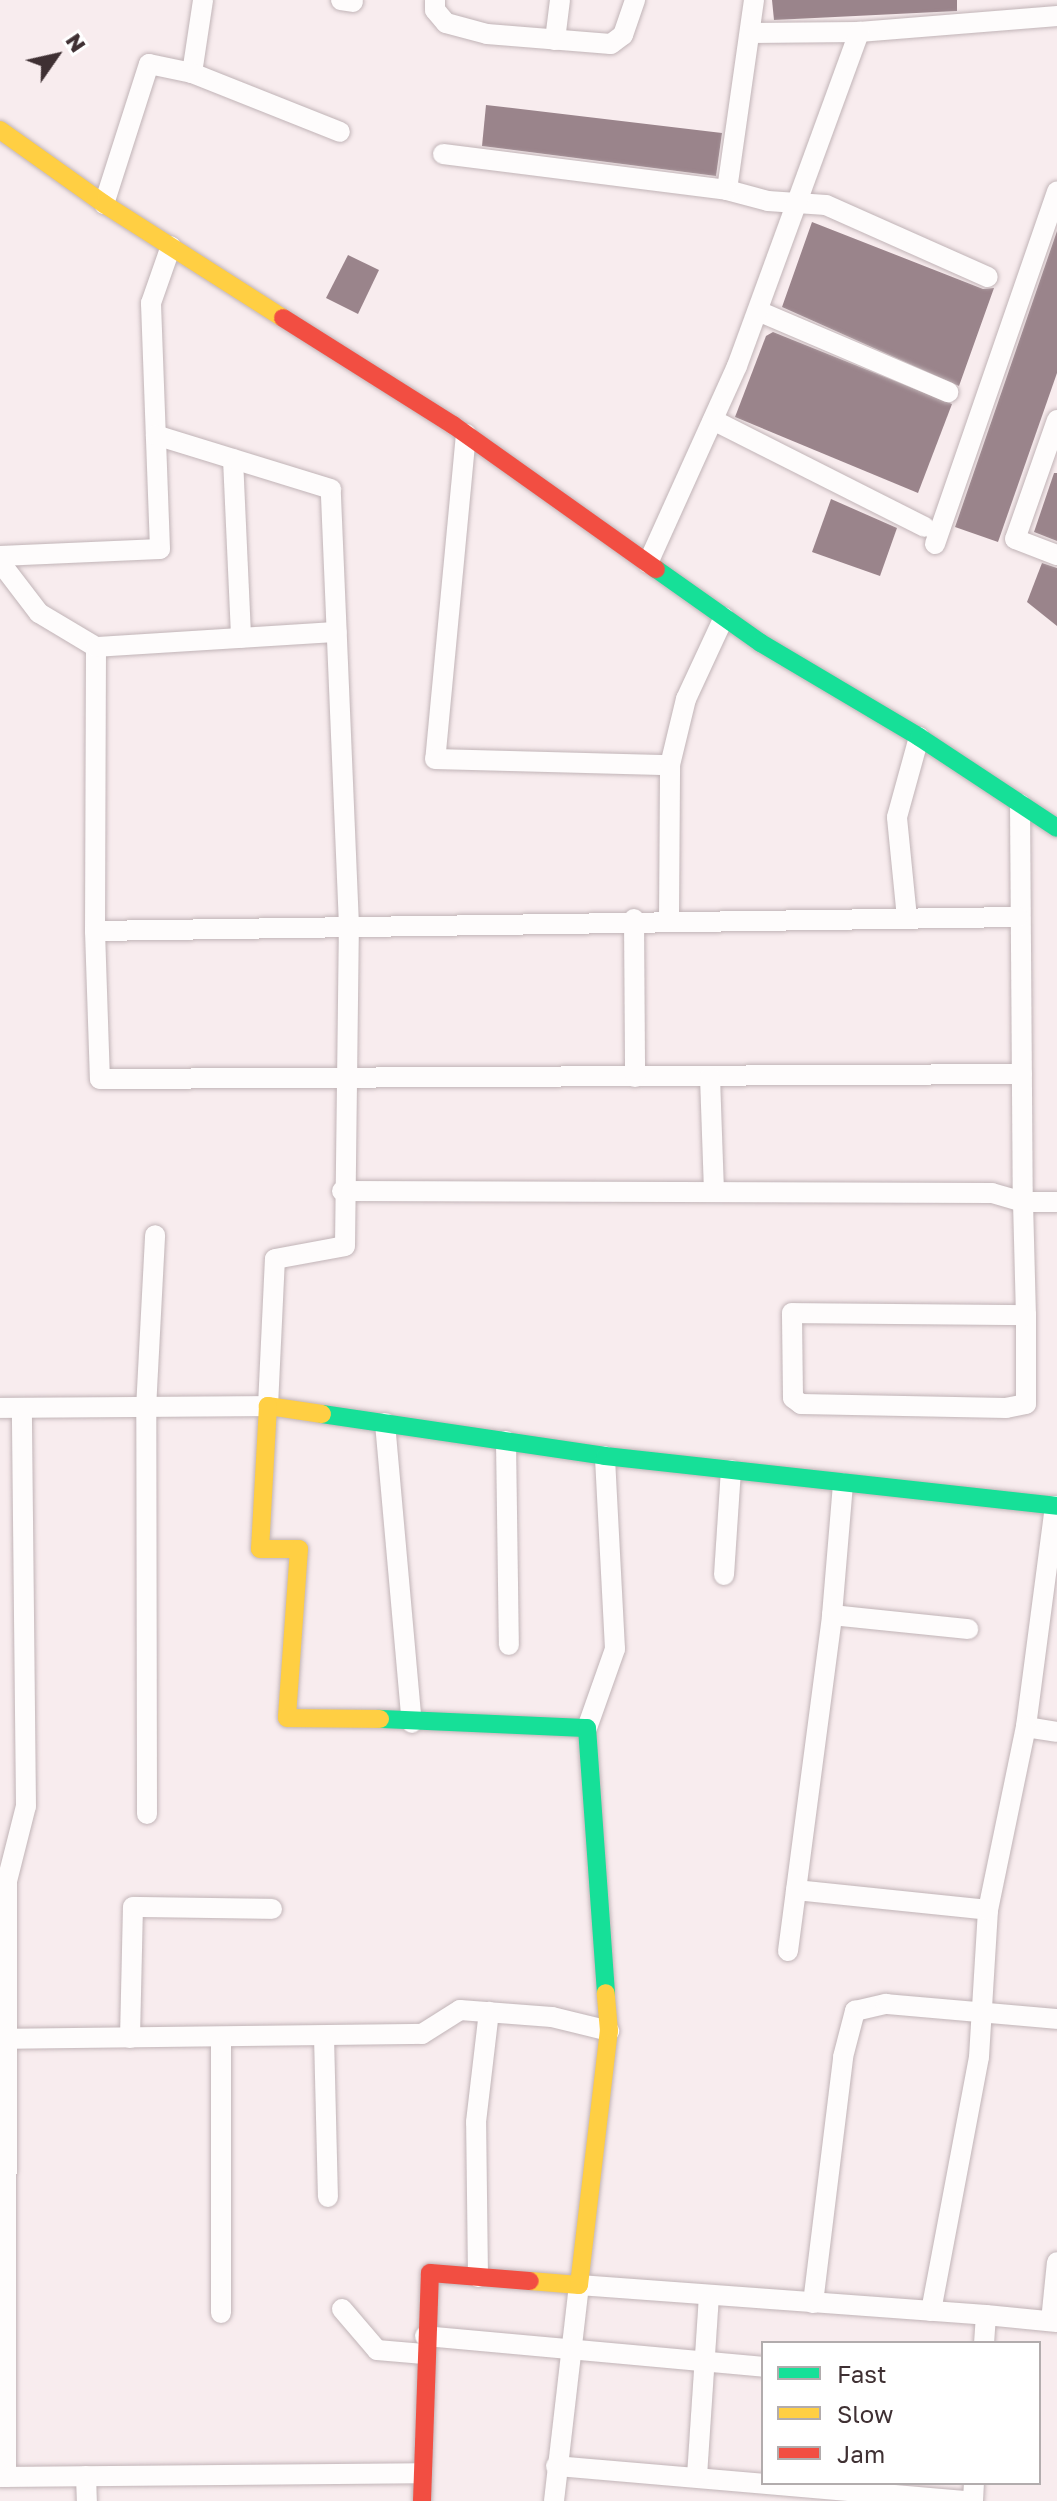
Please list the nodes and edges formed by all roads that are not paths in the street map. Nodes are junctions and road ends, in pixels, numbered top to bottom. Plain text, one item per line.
1 (203, 0) edge
2 (435, 0) edge
3 (560, 0) edge
4 (635, 0) edge
5 (754, 0) edge
6 (1057, 16) edge
7 (859, 32) junction
8 (751, 33) junction
9 (555, 40) junction
10 (192, 73) junction
11 (0, 130) edge
12 (340, 132) dead end
13 (443, 154) dead end
14 (727, 190) junction
15 (1057, 191) edge
16 (797, 201) junction
17 (104, 204) junction
18 (171, 246) junction
19 (988, 277) dead end
20 (758, 311) junction
21 (948, 392) dead end
22 (713, 420) junction
23 (1057, 420) edge
24 (466, 434) junction
25 (156, 435) junction
26 (233, 459) junction
27 (1057, 555) edge
28 (0, 556) edge
29 (0, 562) edge
30 (648, 563) junction
31 (724, 617) junction
32 (337, 632) junction
33 (241, 638) junction
34 (96, 647) junction
35 (919, 737) junction
36 (670, 765) junction
37 (1020, 804) junction
38 (1057, 828) edge
39 (1018, 917) junction
40 (907, 918) junction
41 (634, 919) junction
42 (669, 919) junction
43 (349, 926) junction
44 (95, 931) junction
45 (1022, 1074) junction
46 (635, 1077) junction
47 (710, 1077) junction
48 (348, 1080) junction
49 (342, 1191) junction
50 (714, 1192) junction
51 (1023, 1202) junction
52 (1057, 1202) edge
53 (155, 1235) dead end
54 (1026, 1315) junction
55 (268, 1406) junction
56 (147, 1407) junction
57 (0, 1408) edge
58 (22, 1408) junction
59 (385, 1423) junction
60 (506, 1441) junction
61 (605, 1456) junction
62 (731, 1470) junction
63 (843, 1483) junction
64 (1056, 1506) edge
65 (724, 1575) dead end
66 (832, 1615) junction
67 (968, 1629) dead end
68 (509, 1645) dead end
69 (412, 1723) junction
70 (1026, 1727) junction
71 (587, 1728) junction
72 (1057, 1732) edge
73 (147, 1814) dead end
74 (7, 1854) edge
75 (796, 1890) junction
76 (272, 1909) dead end
77 (988, 1910) junction
78 (788, 1951) dead end
79 (489, 2012) junction
80 (982, 2012) junction
81 (1057, 2019) edge
82 (609, 2031) junction
83 (324, 2036) junction
84 (221, 2037) junction
85 (130, 2038) junction
86 (3, 2039) edge
87 (328, 2197) dead end
88 (1057, 2262) edge
89 (478, 2277) junction
90 (579, 2285) junction
91 (709, 2296) junction
92 (813, 2303) junction
93 (342, 2309) dead end
94 (931, 2311) junction
95 (221, 2313) dead end
96 (986, 2315) junction
97 (1054, 2322) edge
98 (984, 2341) edge
99 (424, 2345) junction
100 (569, 2347) junction
101 (707, 2361) junction
102 (761, 2367) edge
103 (556, 2466) junction
104 (420, 2473) junction
105 (86, 2476) junction
106 (697, 2476) junction
107 (3, 2477) edge
108 (761, 2483) edge
109 (776, 2485) edge
110 (837, 2492) edge
111 (87, 2501) edge
112 (422, 2501) edge
113 (554, 2501) edge
114 (964, 2501) edge

1 - 10 street
2 - 9 street
3 - 9 street
4 - 9 street
5 - 8 street
6 - 7 street
7 - 8 street
7 - 16 street
8 - 14 street
10 - 12 street
10 - 17 street
11 - 17 street
13 - 14 street
14 - 16 street
15 - 22 street
16 - 19 street
16 - 20 street
17 - 18 street
18 - 24 street
18 - 25 street
20 - 21 street
20 - 22 street
22 - 30 street
23 - 27 street
24 - 30 street
24 - 36 street
25 - 26 street
25 - 28 street
26 - 32 street
26 - 33 street
29 - 34 street
30 - 31 street
31 - 35 street
31 - 36 street
32 - 33 street
32 - 43 street
33 - 34 street
34 - 44 street
35 - 37 street
35 - 40 street
36 - 42 street
37 - 38 street
37 - 39 street
39 - 40 street
39 - 45 street
40 - 42 street
41 - 42 street
41 - 43 street
41 - 46 street
43 - 44 street
43 - 48 street
44 - 48 street
45 - 47 street
45 - 51 street
46 - 47 street
46 - 48 street
47 - 50 street
48 - 49 street
49 - 50 street
49 - 55 street
50 - 51 street
51 - 52 street
51 - 54 street
53 - 56 street
54 - 54 street
55 - 56 street
55 - 59 street
55 - 69 street
56 - 58 street
56 - 73 street
57 - 58 street
58 - 74 street
59 - 60 street
59 - 69 street
60 - 61 street
60 - 68 street
61 - 62 street
61 - 71 street
62 - 63 street
62 - 65 street
63 - 64 street
63 - 66 street
64 - 70 street
66 - 67 street
66 - 75 street
69 - 71 street
70 - 72 street
70 - 77 street
71 - 82 street
74 - 86 street
75 - 77 street
75 - 78 street
76 - 85 street
77 - 80 street
79 - 82 street
79 - 83 street
79 - 89 street
80 - 81 street
80 - 92 street
80 - 94 street
82 - 90 street
83 - 84 street
83 - 87 street
84 - 85 street
84 - 95 street
85 - 86 street
86 - 107 street
88 - 97 street
89 - 90 street
89 - 99 street
90 - 91 street
90 - 100 street
91 - 92 street
91 - 101 street
92 - 94 street
93 - 99 street
94 - 96 street
96 - 97 street
96 - 98 street
99 - 100 street
99 - 104 street
100 - 101 street
100 - 103 street
101 - 102 street
101 - 106 street
103 - 106 street
103 - 113 street
104 - 105 street
104 - 112 street
105 - 107 street
105 - 111 street
106 - 108 street
109 - 110 street
110 - 114 street

